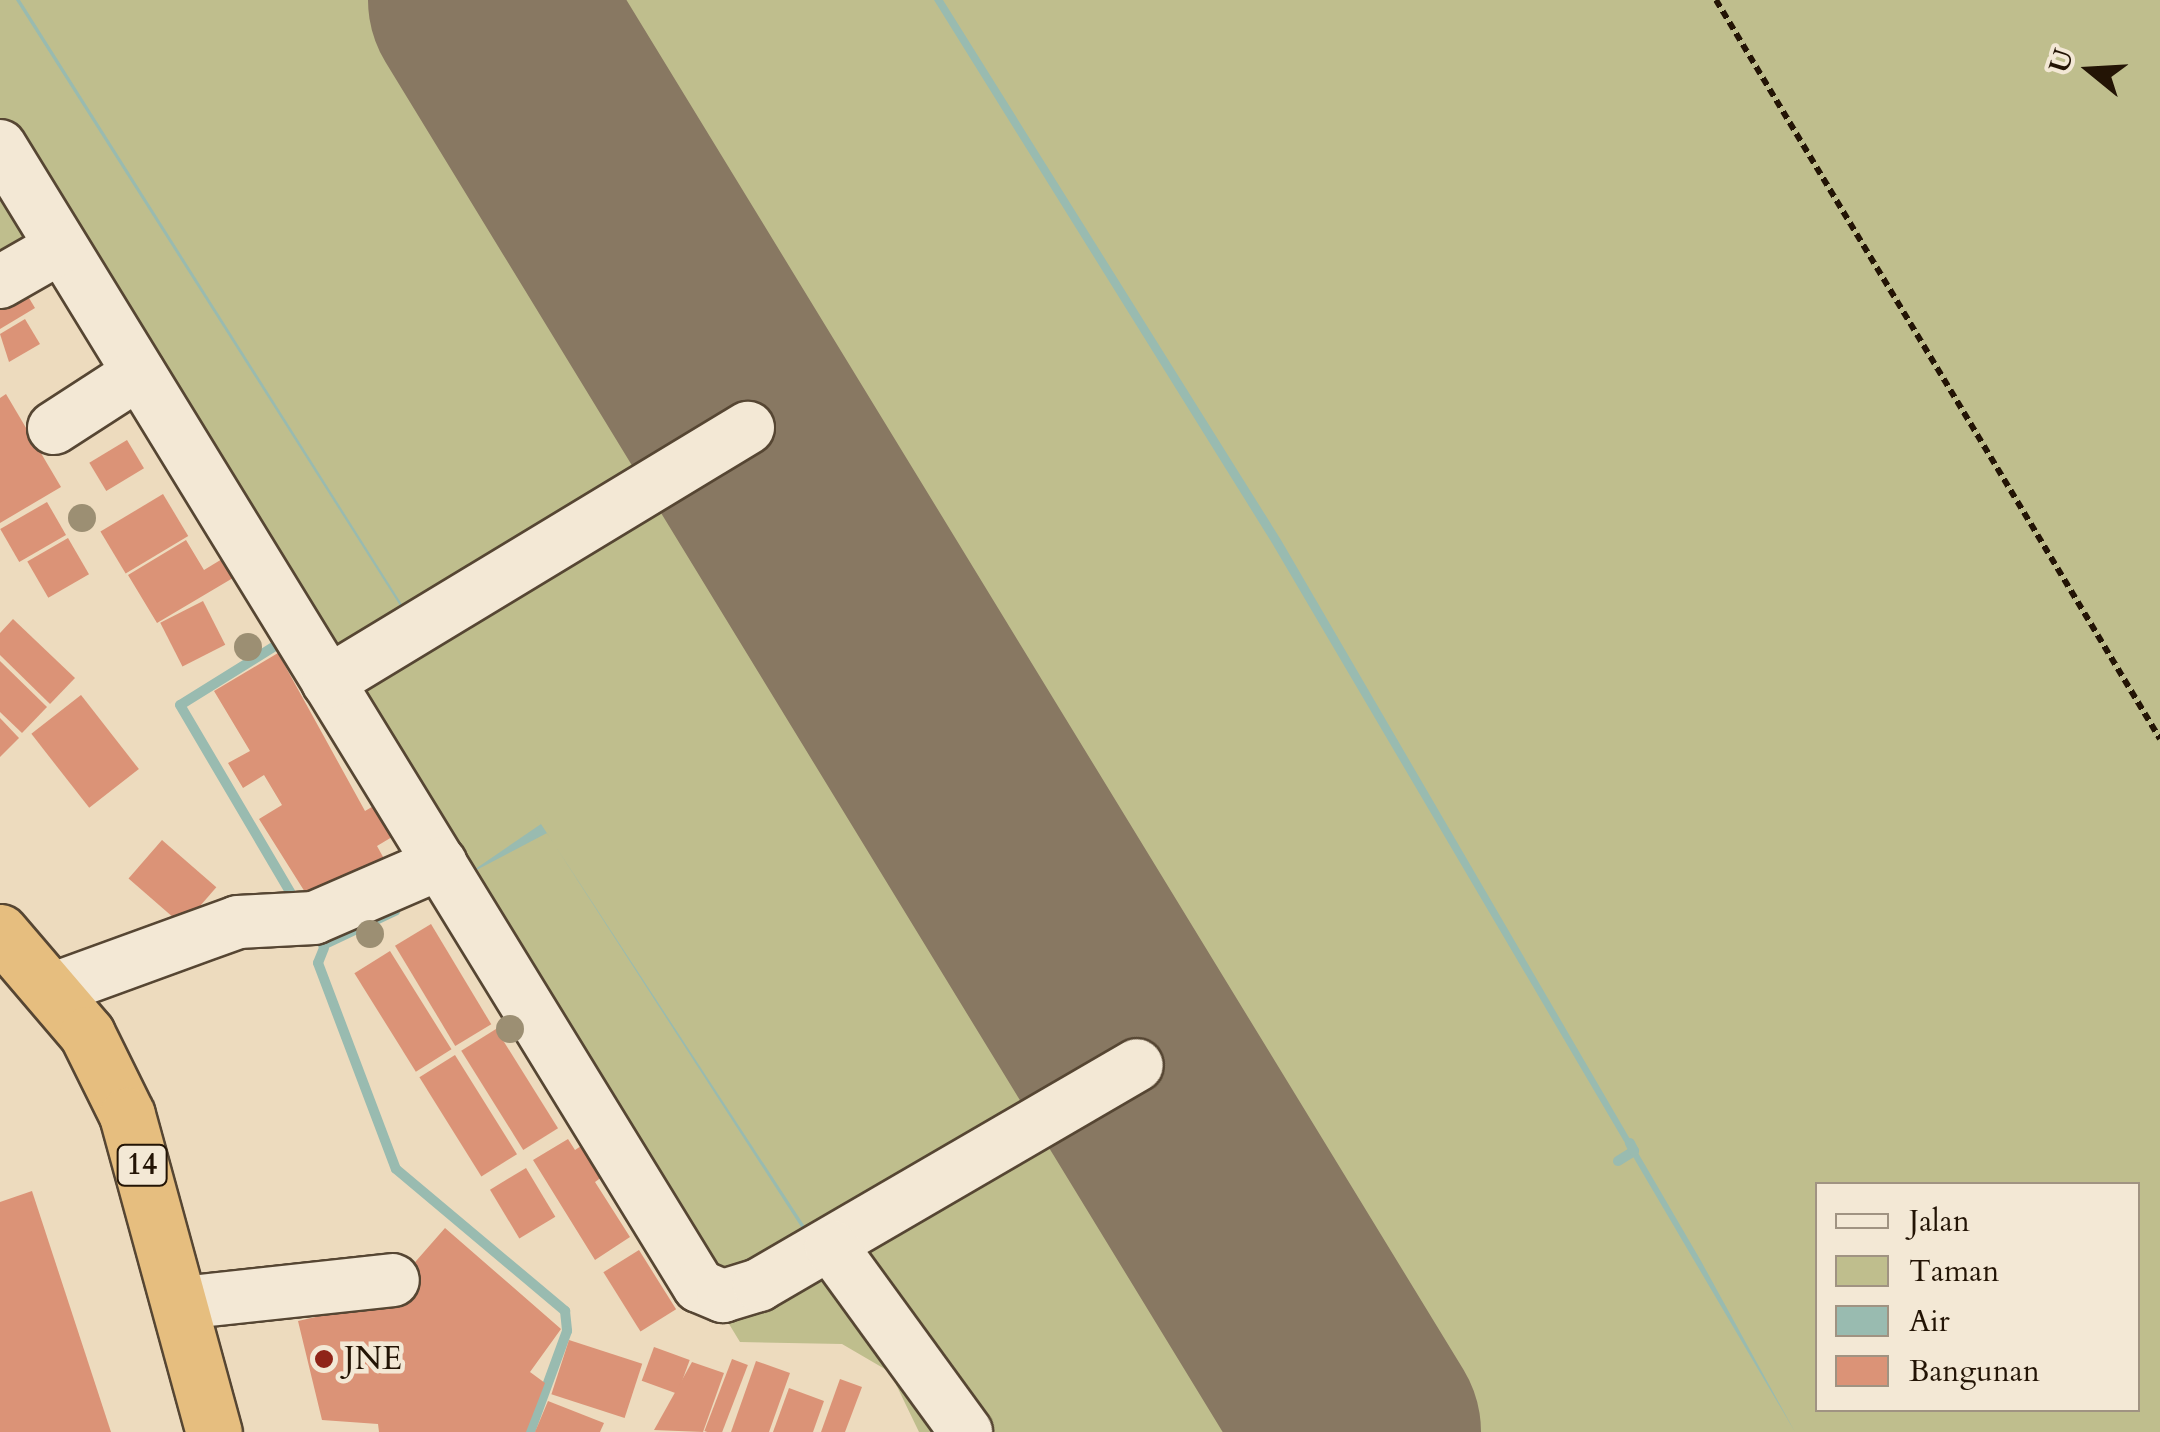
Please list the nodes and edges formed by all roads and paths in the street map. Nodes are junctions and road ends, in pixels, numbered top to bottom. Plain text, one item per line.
1 (1716, 0) edge
2 (0, 146) edge
3 (61, 247) junction
4 (0, 282) edge
5 (138, 373) junction
6 (54, 428) dead end
7 (748, 428) dead end
8 (328, 682) junction
9 (2160, 740) edge
10 (441, 863) junction
11 (0, 932) edge
12 (54, 989) junction
13 (1137, 1065) dead end
14 (831, 1246) junction
15 (393, 1280) dead end
16 (182, 1303) junction
17 (214, 1432) edge
18 (966, 1432) edge

1 - 9 path
2 - 3 lane
3 - 4 lane
3 - 5 lane
5 - 6 lane
5 - 8 lane
7 - 8 lane
8 - 10 lane
10 - 12 lane
10 - 14 lane
11 - 12 highway, 14
12 - 16 highway, 14
13 - 14 lane
14 - 18 lane
15 - 16 lane
16 - 17 highway, 14

